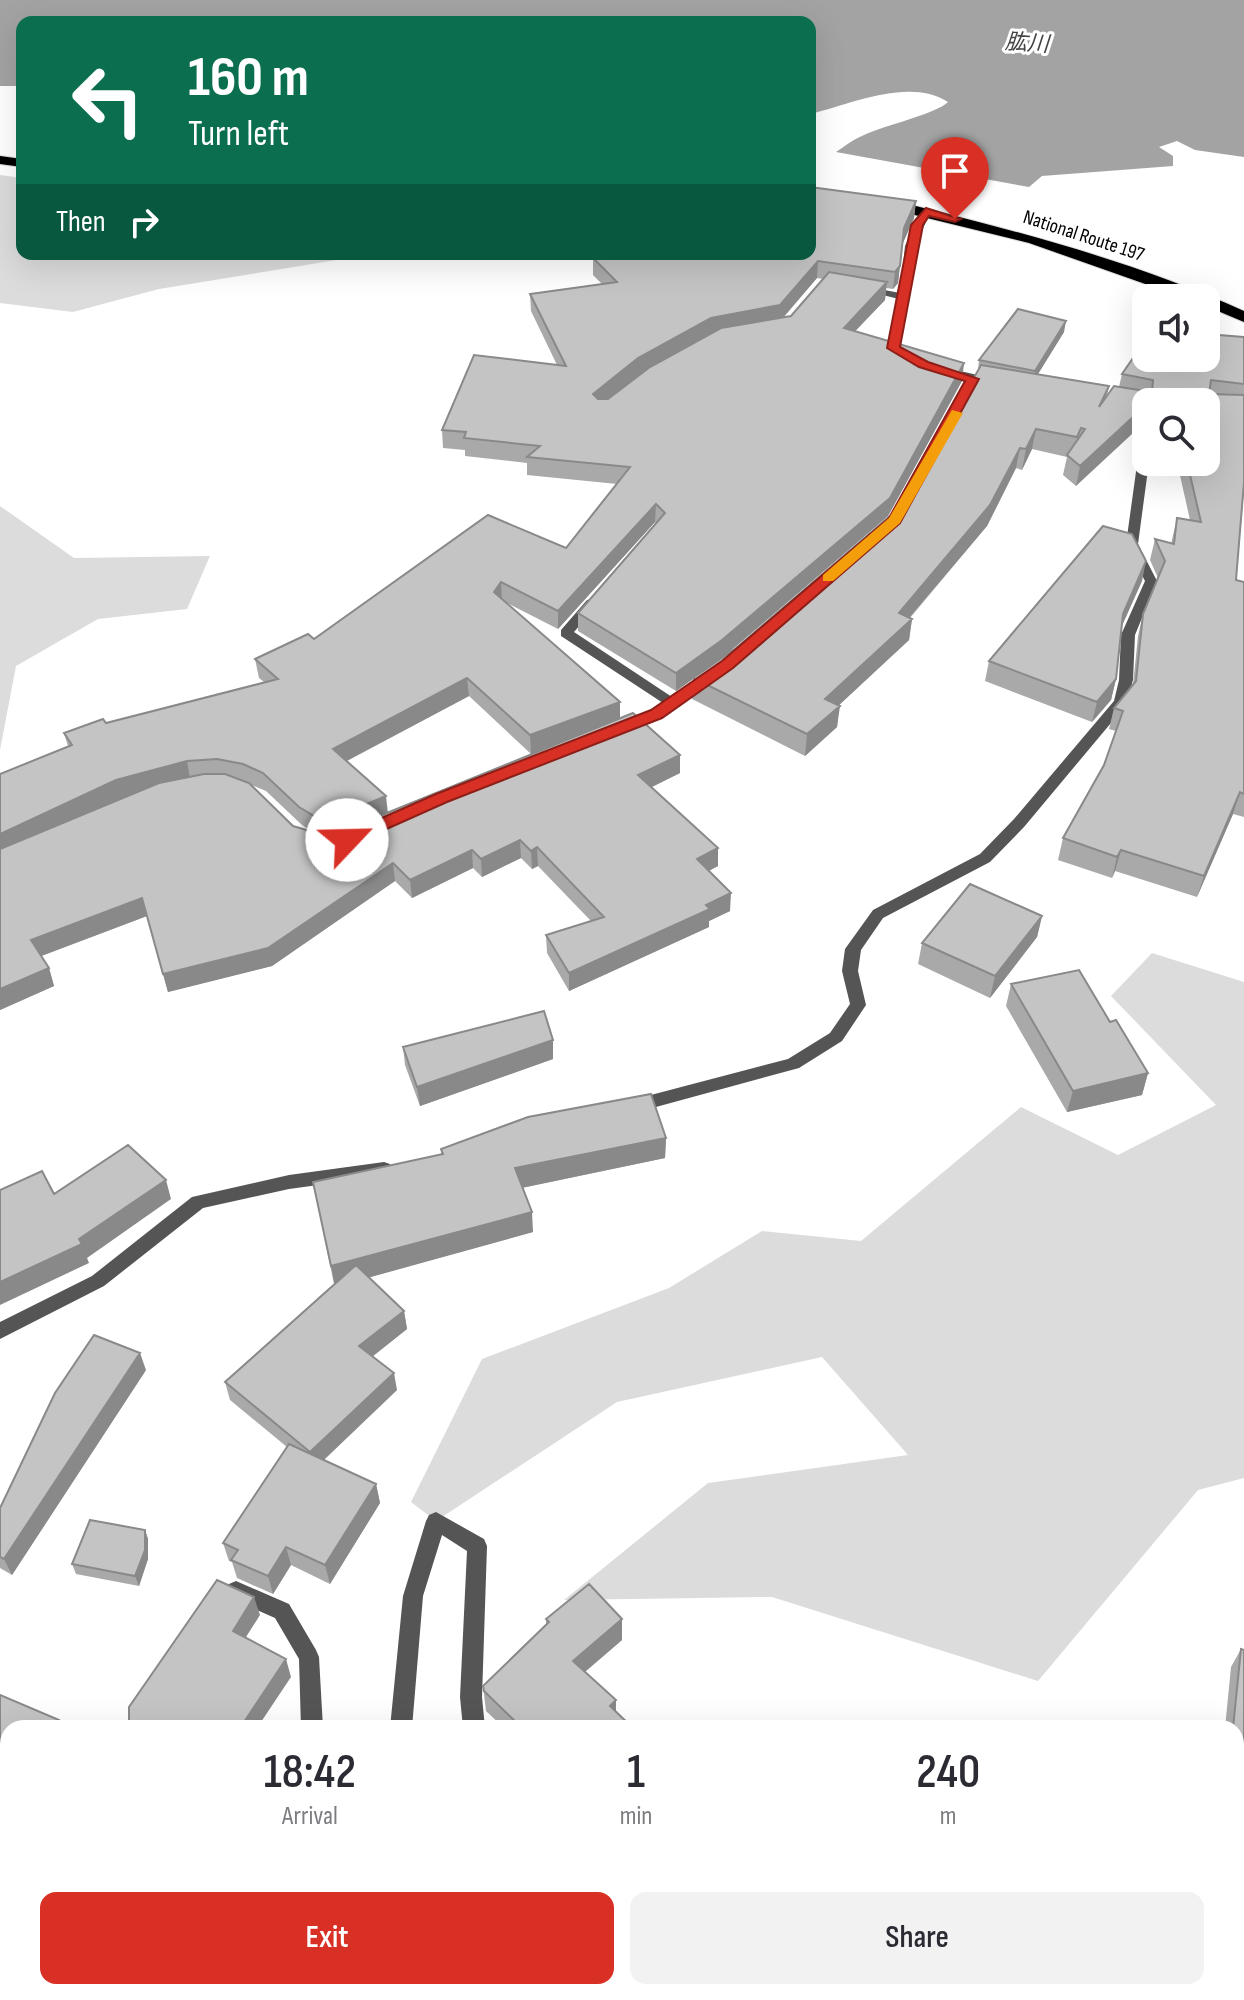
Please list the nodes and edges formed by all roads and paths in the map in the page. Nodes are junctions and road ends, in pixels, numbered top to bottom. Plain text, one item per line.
1 (868, 201) edge
2 (926, 211) junction
3 (1160, 284) edge
4 (850, 287) edge
5 (905, 297) junction
6 (1220, 306) edge
7 (1244, 317) edge
8 (1003, 384) edge
9 (1141, 476) edge
10 (606, 587) edge
11 (717, 672) edge
12 (672, 703) junction
13 (613, 731) edge
14 (610, 1109) edge
15 (405, 1166) edge
16 (0, 1331) edge
17 (227, 1587) edge
18 (312, 1720) edge
19 (402, 1720) edge
20 (473, 1720) edge

1 - 2 highway, National Route 197
2 - 3 highway, National Route 197
2 - 5 street
4 - 5 street
5 - 8 street
6 - 7 highway, National Route 197
9 - 14 street
10 - 12 street
11 - 12 street
12 - 13 street
15 - 16 street
17 - 18 street
19 - 20 street

